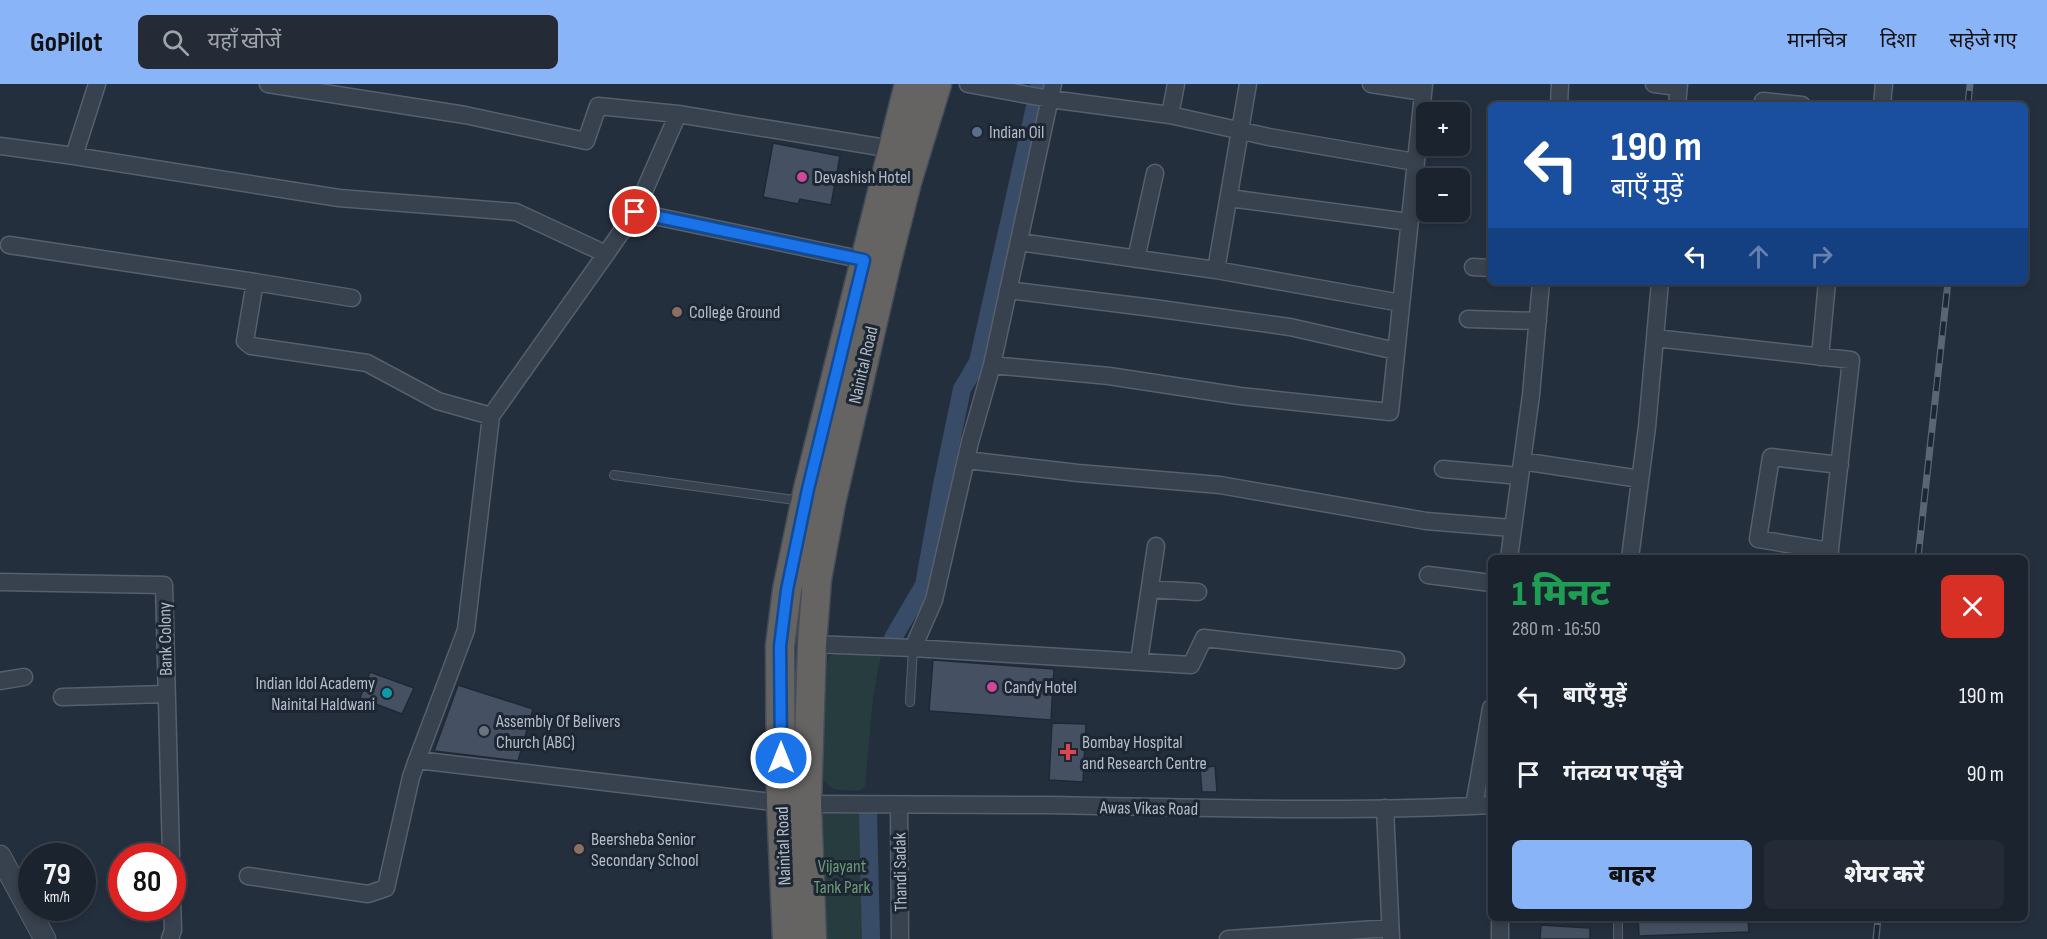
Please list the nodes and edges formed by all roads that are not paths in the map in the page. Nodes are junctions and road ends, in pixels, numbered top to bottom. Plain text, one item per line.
1 (97, 84) edge
2 (268, 84) edge
3 (909, 84) edge
4 (937, 84) edge
5 (968, 84) edge
6 (1176, 84) edge
7 (1248, 84) edge
8 (1371, 84) edge
9 (1560, 84) edge
10 (1654, 84) edge
11 (1884, 84) edge
12 (1679, 86) edge
13 (1423, 88) edge
14 (1044, 94) edge
15 (1763, 101) dead end
16 (1559, 102) edge
17 (1677, 102) edge
18 (1770, 102) edge
19 (1882, 102) edge
20 (678, 114) junction
21 (1170, 115) junction
22 (1241, 130) junction
23 (0, 146) edge
24 (892, 149) junction
25 (74, 156) junction
26 (1415, 162) junction
27 (1155, 173) dead end
28 (1229, 198) junction
29 (635, 212) junction
30 (1408, 222) junction
31 (1019, 242) junction
32 (9, 245) dead end
33 (606, 254) junction
34 (1136, 259) junction
35 (864, 260) junction
36 (1473, 267) dead end
37 (1488, 268) edge
38 (1216, 270) junction
39 (255, 282) junction
40 (1541, 285) edge
41 (1660, 285) edge
42 (1827, 285) edge
43 (1008, 290) junction
44 (352, 298) dead end
45 (1401, 303) junction
46 (1468, 319) dead end
47 (1538, 321) junction
48 (1655, 338) junction
49 (1396, 351) junction
50 (1820, 357) junction
51 (992, 365) junction
52 (491, 416) junction
53 (966, 460) junction
54 (1839, 465) junction
55 (1521, 468) junction
56 (1443, 469) dead end
57 (614, 476) dead end
58 (1640, 479) junction
59 (805, 501) junction
60 (1512, 528) junction
61 (1156, 546) dead end
62 (1829, 554) edge
63 (1509, 555) edge
64 (1630, 555) edge
65 (1428, 575) dead end
66 (0, 582) edge
67 (1488, 583) edge
68 (1150, 590) junction
69 (1198, 592) dead end
70 (781, 643) junction
71 (812, 644) junction
72 (913, 648) junction
73 (1396, 660) dead end
74 (1140, 661) junction
75 (24, 676) dead end
76 (0, 681) edge
77 (166, 694) junction
78 (62, 697) dead end
79 (910, 702) dead end
80 (1488, 744) edge
81 (417, 760) junction
82 (794, 803) junction
83 (899, 805) junction
84 (1483, 805) edge
85 (1385, 808) junction
86 (171, 843) edge
87 (0, 856) edge
88 (248, 876) dead end
89 (173, 921) edge
90 (1500, 921) edge
91 (1618, 921) edge
92 (1391, 934) edge
93 (45, 939) edge
94 (170, 939) edge
95 (787, 939) edge
96 (812, 939) edge
97 (900, 939) edge
98 (1228, 939) edge
99 (1500, 939) edge
100 (1618, 939) edge

1 - 25 street
2 - 20 street
3 - 24 highway, Nainital Road
4 - 71 highway, Nainital Road
5 - 14 street
6 - 21 street
7 - 22 street
8 - 13 street
9 - 16 street
10 - 12 street
11 - 19 street
12 - 17 street
13 - 26 street
14 - 21 street
14 - 31 street
15 - 18 street
20 - 24 street
20 - 29 street
21 - 22 street
22 - 26 street
22 - 28 street
23 - 25 street
24 - 35 highway, Nainital Road
25 - 33 street
26 - 30 street
27 - 34 street
28 - 30 street
28 - 38 street
29 - 33 street
29 - 35 street
30 - 45 street
31 - 34 street
31 - 43 street
32 - 39 street
33 - 52 street
34 - 38 street
35 - 59 highway, Nainital Road
36 - 37 street
38 - 45 street
39 - 44 street
39 - 52 street
40 - 47 street
41 - 48 street
42 - 50 street
43 - 49 street
43 - 51 street
45 - 49 street
46 - 47 street
47 - 55 street
48 - 50 street
48 - 58 street
49 - 51 street
50 - 54 street
51 - 53 street
52 - 81 street
53 - 60 street
53 - 72 street
54 - 62 street
54 - 62 street
55 - 56 street
55 - 58 street
55 - 60 street
57 - 59 lane
58 - 64 street
59 - 70 highway, Nainital Road
60 - 63 street
61 - 68 street
65 - 67 street
66 - 77 street, Bank Colony
68 - 69 street
68 - 74 street
70 - 71 highway
70 - 82 highway, Nainital Road
71 - 72 street
71 - 82 highway, Nainital Road
72 - 74 street
72 - 79 lane
73 - 74 street
75 - 76 street
77 - 78 street
77 - 86 street, Bank Colony
80 - 84 street
81 - 82 street, Awas Vikas Road
81 - 88 street
82 - 83 street, Awas Vikas Road
82 - 95 highway, Nainital Road
82 - 96 highway, Nainital Road
83 - 85 street, Awas Vikas Road
83 - 97 street, Thandi Sadak
84 - 85 street, Awas Vikas Road
85 - 92 street
87 - 93 street
89 - 94 street
90 - 99 street
91 - 100 lane
92 - 98 street

